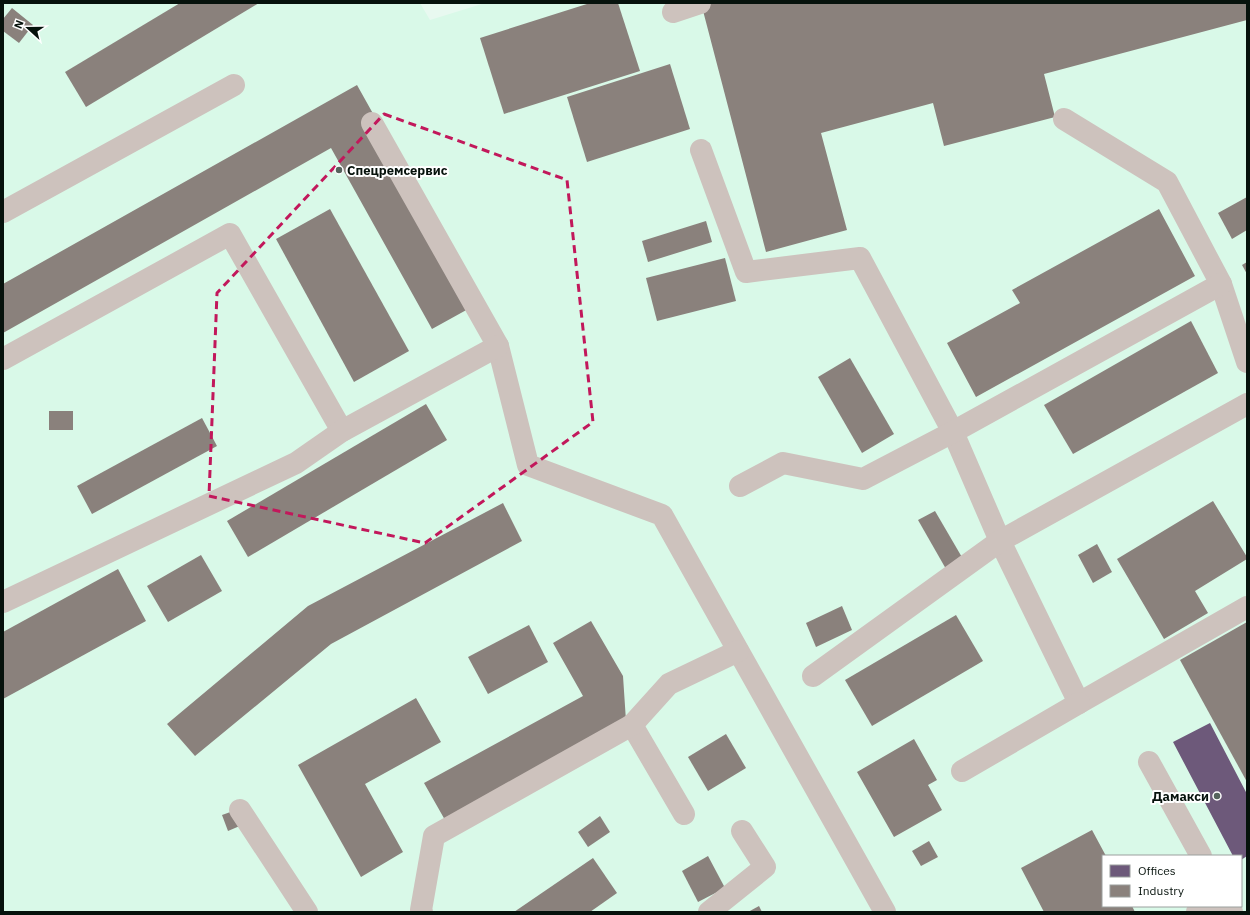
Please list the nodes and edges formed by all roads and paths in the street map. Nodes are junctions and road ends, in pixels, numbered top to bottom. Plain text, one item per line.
1 (700, 3) edge
2 (673, 12) dead end
3 (234, 85) dead end
4 (1064, 119) dead end
5 (372, 123) dead end
6 (701, 150) dead end
7 (3, 212) edge
8 (1221, 284) junction
9 (498, 346) junction
10 (3, 359) edge
11 (1247, 362) edge
12 (1247, 404) edge
13 (342, 431) junction
14 (953, 432) junction
15 (740, 486) dead end
16 (1000, 541) junction
17 (3, 602) edge
18 (1247, 607) edge
19 (738, 651) junction
20 (813, 676) dead end
21 (1079, 703) junction
22 (632, 725) junction
23 (1149, 762) dead end
24 (962, 771) dead end
25 (240, 810) dead end
26 (684, 814) dead end
27 (742, 831) dead end
28 (1200, 855) edge
29 (1207, 907) edge
30 (307, 912) edge
31 (422, 912) edge
32 (709, 912) edge
33 (885, 912) edge
34 (1197, 912) edge

1 - 2 lane
3 - 7 lane
4 - 8 lane
5 - 9 lane
6 - 14 lane
8 - 11 lane
8 - 14 lane
9 - 13 lane
9 - 19 lane
10 - 13 lane
12 - 16 lane
13 - 17 lane
14 - 15 lane
14 - 16 lane
16 - 20 lane
16 - 21 lane
18 - 21 lane
19 - 22 lane
19 - 33 lane
21 - 24 lane
22 - 26 lane
22 - 31 lane
23 - 28 lane
25 - 30 lane
27 - 32 lane
29 - 34 lane

